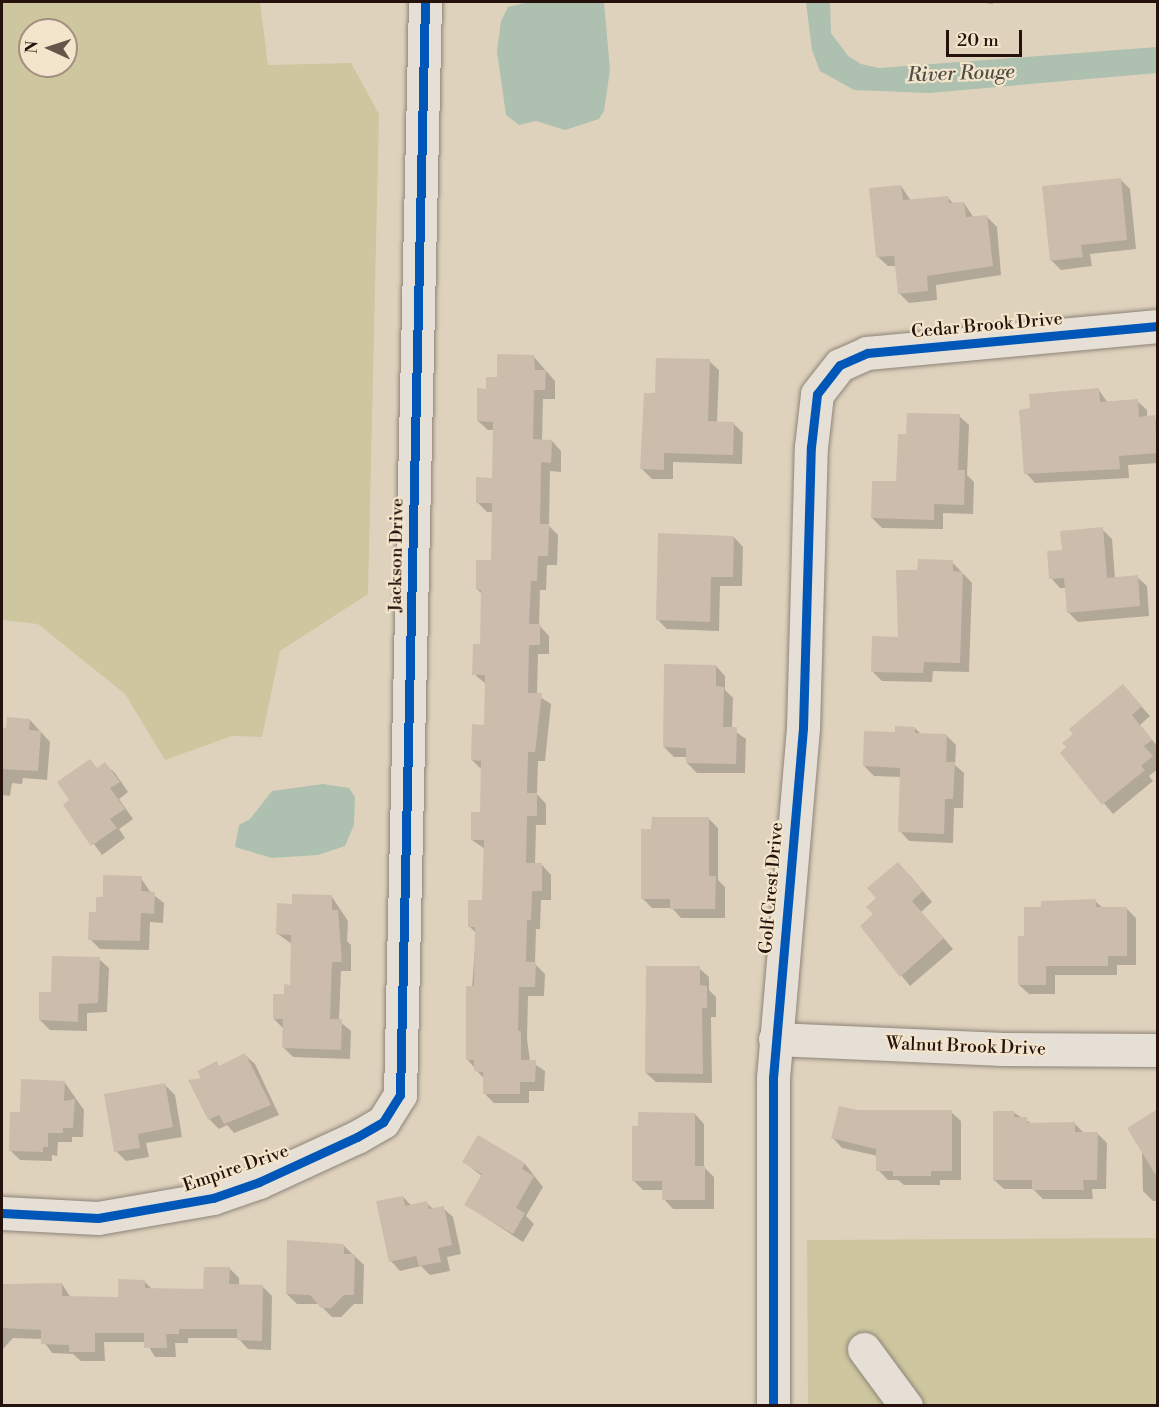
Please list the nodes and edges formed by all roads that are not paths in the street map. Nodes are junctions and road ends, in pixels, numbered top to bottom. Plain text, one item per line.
1 (425, 2) edge
2 (1158, 326) edge
3 (827, 378) joint
4 (775, 1039) junction
5 (1158, 1050) edge
6 (394, 1108) joint
7 (2, 1213) edge
8 (864, 1349) dead end
9 (773, 1406) edge
10 (906, 1406) edge

1 - 6 street, Jackson Drive
2 - 3 street, Cedar Brook Drive
3 - 4 street, Golf Crest Drive
4 - 5 street, Walnut Brook Drive
4 - 9 street, Golf Crest Drive
6 - 7 street, Empire Drive
8 - 10 street

